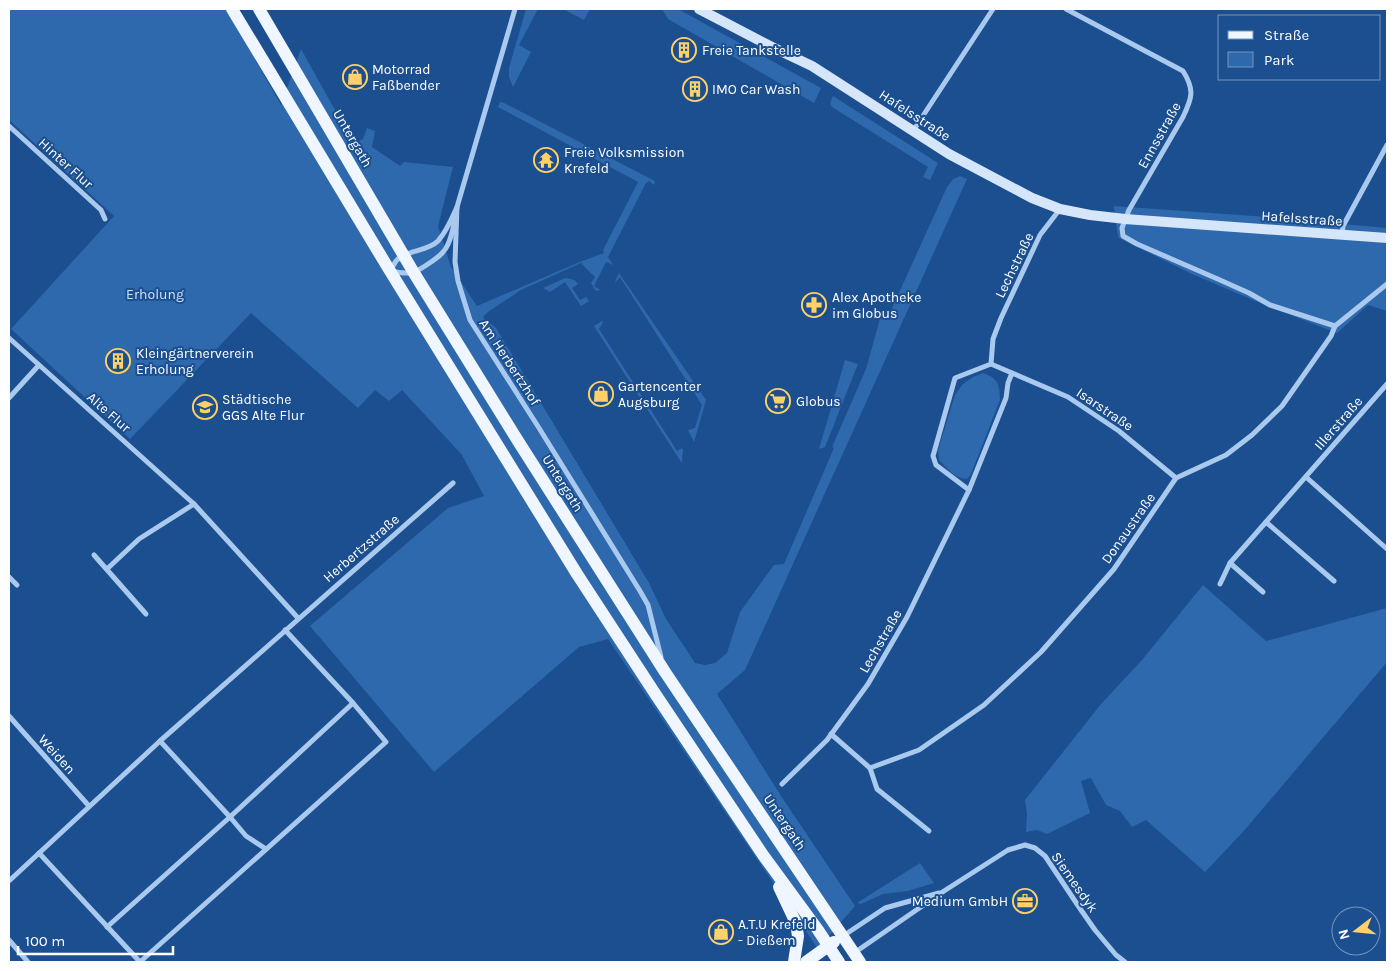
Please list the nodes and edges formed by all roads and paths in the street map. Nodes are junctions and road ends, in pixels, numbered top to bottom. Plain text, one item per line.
1 (232, 9) edge
2 (259, 9) edge
3 (515, 9) edge
4 (700, 9) edge
5 (993, 9) edge
6 (1066, 9) edge
7 (9, 126) edge
8 (913, 131) junction
9 (1387, 145) edge
10 (457, 207) junction
11 (1060, 209) junction
12 (1125, 218) junction
13 (105, 219) dead end
14 (1342, 235) junction
15 (1387, 238) edge
16 (404, 255) junction
17 (390, 271) junction
18 (414, 272) junction
19 (1387, 284) edge
20 (1335, 326) junction
21 (9, 338) edge
22 (991, 364) junction
23 (39, 365) junction
24 (1012, 373) junction
25 (1387, 384) edge
26 (9, 398) edge
27 (1306, 476) junction
28 (1176, 478) junction
29 (453, 483) dead end
30 (969, 490) junction
31 (194, 504) junction
32 (1266, 522) junction
33 (1387, 549) edge
34 (94, 555) dead end
35 (1230, 563) junction
36 (107, 569) junction
37 (9, 577) edge
38 (1334, 581) dead end
39 (1220, 584) dead end
40 (17, 585) dead end
41 (1263, 592) dead end
42 (146, 614) dead end
43 (298, 618) junction
44 (285, 630) junction
45 (665, 672) junction
46 (353, 703) junction
47 (9, 716) edge
48 (831, 734) junction
49 (160, 741) junction
50 (870, 768) junction
51 (782, 784) dead end
52 (89, 806) junction
53 (230, 817) junction
54 (929, 831) dead end
55 (266, 849) junction
56 (39, 852) junction
57 (763, 855) junction
58 (9, 881) edge
59 (944, 892) junction
60 (107, 927) junction
61 (843, 936) junction
62 (9, 940) edge
63 (828, 946) junction
64 (857, 957) edge
65 (28, 962) edge
66 (794, 962) edge
67 (806, 962) edge
68 (839, 962) edge
69 (1124, 962) edge

1 - 17 main road
2 - 16 main road, Untergath
3 - 10 street, Am Herbertzhof
4 - 8 main road, Hafelsstraße
5 - 8 street
6 - 12 street, Ennsstraße
7 - 13 street, Hinter Flur
8 - 11 main road, Hafelsstraße
9 - 14 street
10 - 16 street
10 - 18 street
10 - 45 street, Am Herbertzhof
11 - 12 main road, Hafelsstraße
11 - 22 street, Lechstraße
12 - 14 main road, Hafelsstraße
12 - 20 street
14 - 15 main road, Hafelsstraße
16 - 17 street
16 - 18 main road, Untergath
17 - 18 street
17 - 57 main road
18 - 45 main road, Untergath
19 - 20 street
20 - 28 street
21 - 23 street, Alte Flur
22 - 24 street
22 - 30 street
23 - 26 street
23 - 31 street, Alte Flur
24 - 28 street, Isarstraße
24 - 30 street, Lechstraße
25 - 27 street, Illerstraße
27 - 32 street, Illerstraße
27 - 33 street
28 - 50 street, Donaustraße
29 - 43 street, Herbertzstraße
30 - 48 street, Lechstraße
31 - 36 street
31 - 43 street, Alte Flur
32 - 35 street, Illerstraße
32 - 38 street
34 - 36 street
35 - 39 street, Illerstraße
35 - 41 street
36 - 42 street
37 - 40 street
43 - 44 street, Herbertzstraße
44 - 46 street
44 - 49 street, Herbertzstraße
45 - 61 main road, Untergath
46 - 53 street
46 - 55 street
47 - 52 street, Weiden
48 - 50 street
48 - 51 street, Lechstraße
49 - 52 street, Herbertzstraße
49 - 53 street
50 - 54 street
52 - 56 street, Herbertzstraße
53 - 55 street
53 - 60 street
55 - 60 street
56 - 58 street, Herbertzstraße
56 - 60 street
57 - 63 main road
57 - 66 main road
59 - 61 street, Siemesdyk
59 - 64 street, Siemesdyk
59 - 69 street, Siemesdyk
61 - 63 main road
61 - 64 main road, Untergath
62 - 65 street
63 - 67 main road
63 - 68 main road
64 - 68 main road

